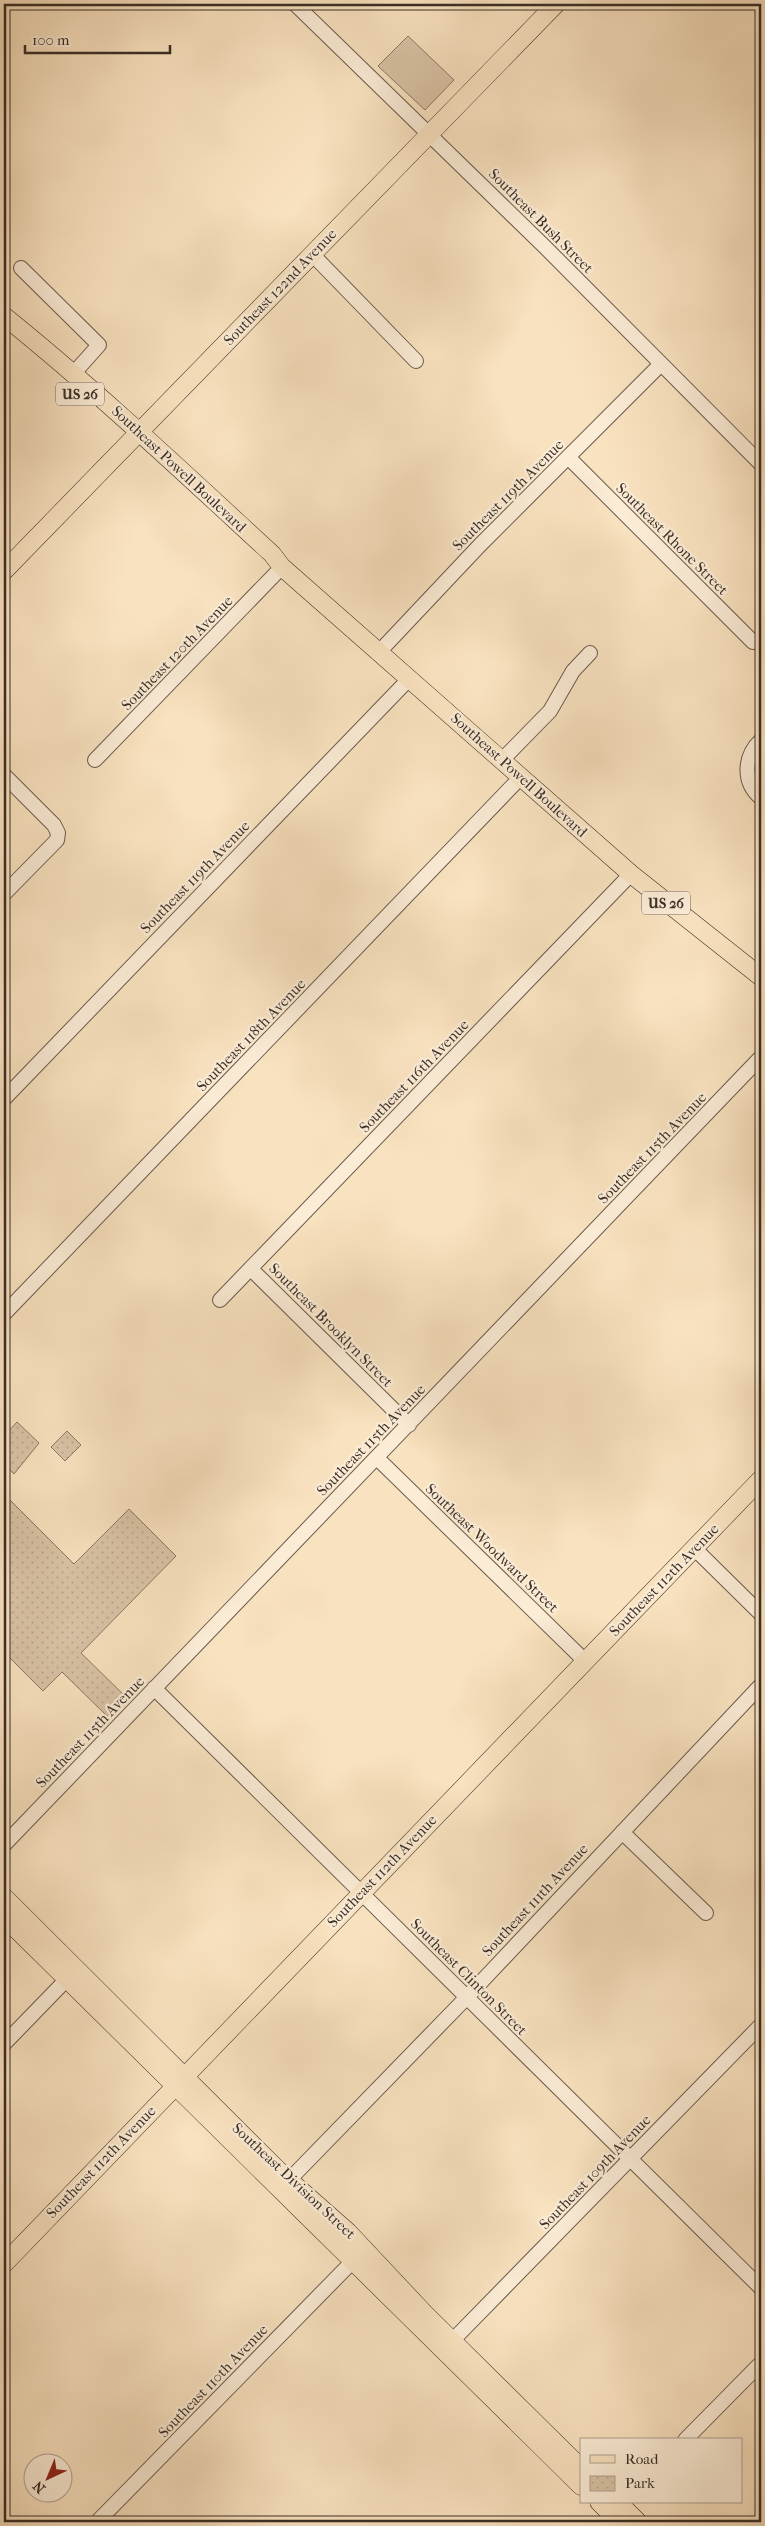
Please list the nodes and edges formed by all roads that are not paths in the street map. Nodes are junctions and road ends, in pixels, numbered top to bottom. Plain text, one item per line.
1 (295, 4) edge
2 (556, 4) edge
3 (429, 133) junction
4 (312, 254) junction
5 (21, 268) dead end
6 (4, 316) edge
7 (4, 328) edge
8 (416, 361) dead end
9 (661, 364) junction
10 (74, 373) junction
11 (135, 435) junction
12 (569, 458) junction
13 (761, 464) edge
14 (282, 567) junction
15 (4, 571) edge
16 (753, 642) dead end
17 (380, 651) junction
18 (590, 653) dead end
19 (410, 678) junction
20 (761, 740) edge
21 (95, 760) dead end
22 (502, 760) junction
23 (4, 775) edge
24 (521, 777) junction
25 (761, 798) edge
26 (631, 874) junction
27 (4, 894) edge
28 (761, 977) edge
29 (761, 1057) edge
30 (4, 1099) edge
31 (251, 1269) junction
32 (220, 1300) dead end
33 (4, 1314) edge
34 (409, 1425) junction
35 (377, 1458) junction
36 (761, 1479) edge
37 (694, 1548) junction
38 (761, 1614) edge
39 (585, 1661) junction
40 (761, 1685) edge
41 (154, 1688) junction
42 (622, 1832) junction
43 (4, 1845) edge
44 (362, 1892) junction
45 (4, 1897) edge
46 (706, 1913) dead end
47 (4, 1917) edge
48 (67, 1979) junction
49 (467, 1997) junction
50 (761, 2025) edge
51 (4, 2044) edge
52 (179, 2081) junction
53 (631, 2158) junction
54 (289, 2180) junction
55 (352, 2262) junction
56 (4, 2264) edge
57 (761, 2288) edge
58 (407, 2294) junction
59 (431, 2339) junction
60 (452, 2341) junction
61 (761, 2363) edge
62 (687, 2438) edge
63 (580, 2467) edge
64 (580, 2485) edge
65 (601, 2504) edge
66 (621, 2504) edge
67 (97, 2522) edge
68 (619, 2522) edge
69 (638, 2522) edge

1 - 3 street, Southeast Bush Street
2 - 3 main road, Southeast 122nd Avenue
3 - 4 main road, Southeast 122nd Avenue
3 - 9 street, Southeast Bush Street
4 - 8 street
4 - 11 main road, Southeast 122nd Avenue
5 - 10 street
6 - 10 main road, Southeast Powell Boulevard / US 26
7 - 11 main road, Southeast Powell Boulevard / US 26
9 - 12 street, Southeast 119th Avenue
9 - 13 street, Southeast Bush Street
10 - 11 main road, Southeast Powell Boulevard / US 26
11 - 14 main road, Southeast Powell Boulevard / US 26
11 - 15 main road, Southeast 122nd Avenue
12 - 16 street, Southeast Rhone Street
12 - 17 street, Southeast 119th Avenue
14 - 17 main road, Southeast Powell Boulevard / US 26
14 - 21 street, Southeast 120th Avenue
17 - 19 main road, Southeast Powell Boulevard / US 26
18 - 22 street
19 - 22 main road, Southeast Powell Boulevard / US 26
19 - 30 street, Southeast 119th Avenue
20 - 25 street
22 - 24 main road, Southeast Powell Boulevard / US 26
23 - 27 street
24 - 26 main road, Southeast Powell Boulevard / US 26
24 - 33 street, Southeast 118th Avenue
26 - 28 main road, Southeast Powell Boulevard / US 26
26 - 31 street, Southeast 116th Avenue
29 - 34 street, Southeast 115th Avenue
31 - 32 street, Southeast 116th Avenue
31 - 34 street, Southeast Brooklyn Street
34 - 35 street, Southeast 115th Avenue
35 - 39 street, Southeast Woodward Street
35 - 41 street, Southeast 115th Avenue
36 - 37 main road, Southeast 112th Avenue
37 - 38 street
37 - 39 main road, Southeast 112th Avenue
39 - 44 main road, Southeast 112th Avenue
40 - 42 street, Southeast 111th Avenue
41 - 43 street, Southeast 115th Avenue
41 - 44 street, Southeast Clinton Street
42 - 46 street
42 - 49 street, Southeast 111th Avenue
44 - 49 street, Southeast Clinton Street
44 - 52 main road, Southeast 112th Avenue
45 - 52 main road, Southeast Division Street
47 - 48 main road, Southeast Division Street
48 - 51 street
48 - 52 main road, Southeast Division Street
49 - 53 street, Southeast Clinton Street
49 - 54 street, Southeast 111th Avenue
50 - 53 street, Southeast 109th Avenue
52 - 54 main road, Southeast Division Street
52 - 55 main road, Southeast Division Street
52 - 56 main road, Southeast 112th Avenue
53 - 57 street, Southeast Clinton Street
53 - 60 street, Southeast 109th Avenue
54 - 58 main road, Southeast Division Street
55 - 58 main road
55 - 59 main road, Southeast Division Street
55 - 67 street, Southeast 110th Avenue
58 - 60 main road, Southeast Division Street
59 - 60 main road
59 - 64 main road, Southeast Division Street
60 - 63 main road, Southeast Division Street
61 - 62 street
65 - 68 main road
66 - 69 main road

